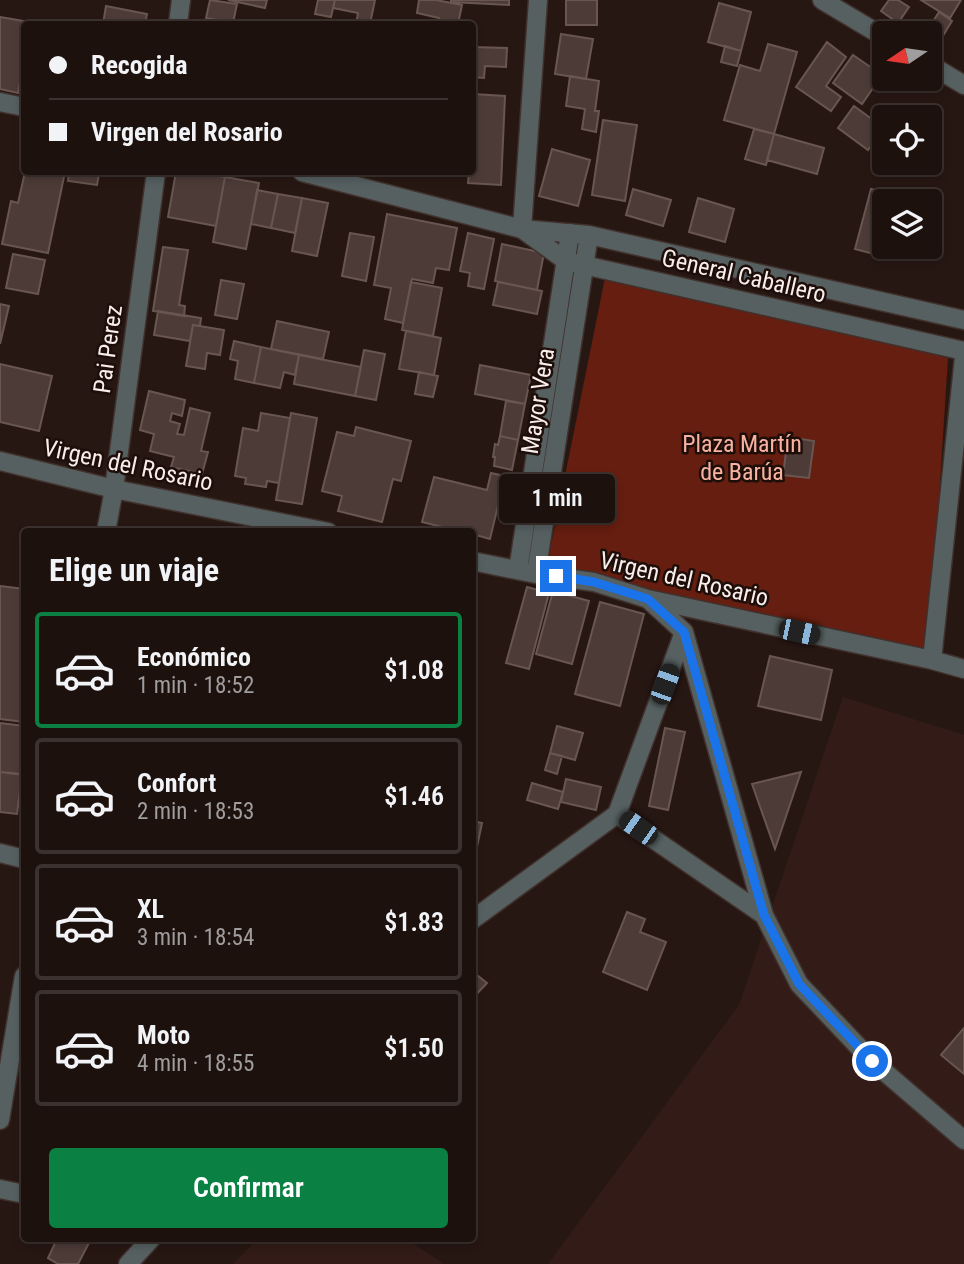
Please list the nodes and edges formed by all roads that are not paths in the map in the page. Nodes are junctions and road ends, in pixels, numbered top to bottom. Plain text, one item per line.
1 (181, 0) edge
2 (538, 0) edge
3 (822, 0) edge
4 (178, 21) edge
5 (872, 30) edge
6 (942, 72) edge
7 (964, 85) edge
8 (0, 102) edge
9 (21, 106) edge
10 (156, 175) edge
11 (314, 175) edge
12 (523, 229) junction
13 (570, 233) junction
14 (589, 235) junction
15 (566, 261) junction
16 (584, 266) junction
17 (964, 320) edge
18 (964, 351) edge
19 (964, 356) edge
20 (0, 461) edge
21 (114, 489) junction
22 (107, 528) edge
23 (308, 528) edge
24 (476, 562) edge
25 (518, 570) junction
26 (536, 573) junction
27 (648, 599) junction
28 (684, 632) junction
29 (932, 660) junction
30 (964, 669) edge
31 (617, 814) junction
32 (0, 853) edge
33 (21, 858) edge
34 (764, 915) junction
35 (476, 917) edge
36 (21, 994) edge
37 (0, 1120) edge
38 (964, 1140) edge
39 (0, 1189) edge
40 (21, 1193) edge
41 (148, 1242) edge
42 (128, 1264) edge

1 - 4 street
2 - 12 street
3 - 5 street
6 - 7 street
8 - 9 street
10 - 21 street, Pai Perez
11 - 12 street, General Caballero
12 - 13 street, General Caballero
12 - 15 street, General Caballero
13 - 14 street, General Caballero
13 - 15 street, Mayor Vera
14 - 16 street, Mayor Vera
14 - 17 street, General Caballero
15 - 16 street, General Caballero
15 - 25 street, Mayor Vera
16 - 18 street, General Caballero
16 - 26 street, Mayor Vera
19 - 29 street
20 - 21 street, Virgen del Rosario
21 - 22 street, Pai Perez
21 - 23 street, Virgen del Rosario
24 - 25 street, Virgen del Rosario
25 - 26 street, Virgen del Rosario
26 - 27 street, Virgen del Rosario
27 - 28 street
27 - 29 street, Virgen del Rosario
28 - 31 street
28 - 34 street
29 - 30 street, Virgen del Rosario
31 - 34 street
31 - 35 street
32 - 33 street
34 - 38 street
36 - 37 street
39 - 40 street
41 - 42 street

